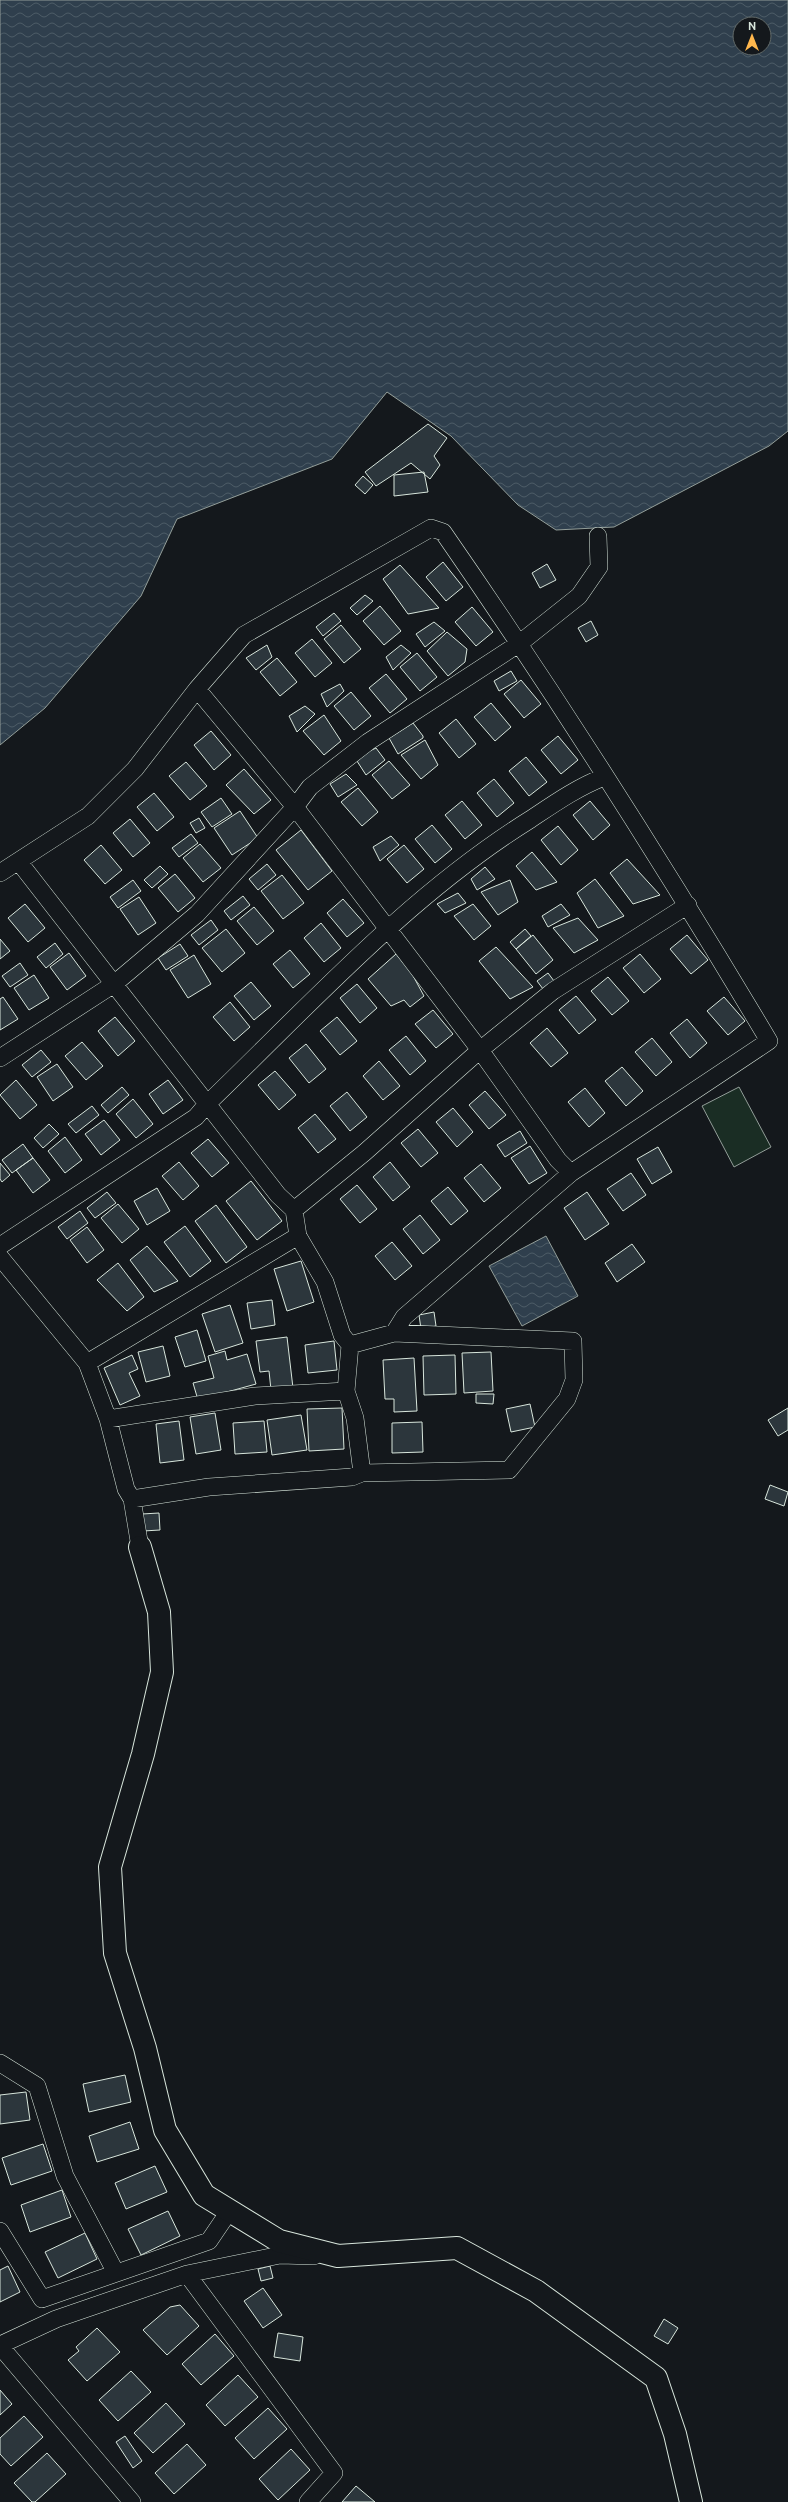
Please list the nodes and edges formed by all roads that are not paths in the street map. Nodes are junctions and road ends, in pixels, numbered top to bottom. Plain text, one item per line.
1 (598, 536) dead end
2 (520, 643) junction
3 (197, 689) junction
4 (604, 777) junction
5 (296, 807) junction
6 (19, 862) junction
7 (0, 873) edge
8 (688, 904) junction
9 (388, 928) junction
10 (114, 984) junction
11 (480, 1050) junction
12 (0, 1058) edge
13 (207, 1104) junction
14 (571, 1173) junction
15 (294, 1210) junction
16 (298, 1236) junction
17 (0, 1246) edge
18 (0, 1256) edge
19 (394, 1333) junction
20 (350, 1344) junction
21 (87, 1363) junction
22 (346, 1391) junction
23 (108, 1419) junction
24 (362, 1473) junction
25 (132, 1499) junction
26 (140, 1547) joint
27 (0, 2063) edge
28 (230, 2210) junction
29 (0, 2231) edge
30 (338, 2256) junction
31 (116, 2273) junction
32 (187, 2274) junction
33 (0, 2346) edge
34 (132, 2502) edge
35 (308, 2502) edge
36 (691, 2502) edge

1 - 2 street
2 - 3 street
2 - 4 street
2 - 5 street
3 - 5 street
3 - 6 street
4 - 8 street
4 - 9 street
5 - 9 street
5 - 10 street
6 - 7 street
6 - 10 street
8 - 11 street
8 - 14 street
9 - 11 street
9 - 13 street
10 - 12 street
10 - 13 street
11 - 14 street
11 - 15 street
13 - 15 street
13 - 17 street
14 - 19 street
15 - 16 street
16 - 20 street
16 - 21 street
18 - 21 street
19 - 20 street
19 - 24 street
20 - 22 street
21 - 23 street
22 - 23 street
22 - 24 street
23 - 25 street
24 - 25 street
25 - 26 street
26 - 28 main road
27 - 31 street
28 - 30 main road
28 - 31 street
29 - 31 street
30 - 32 street
30 - 36 main road
32 - 33 street
32 - 35 street
33 - 34 street

